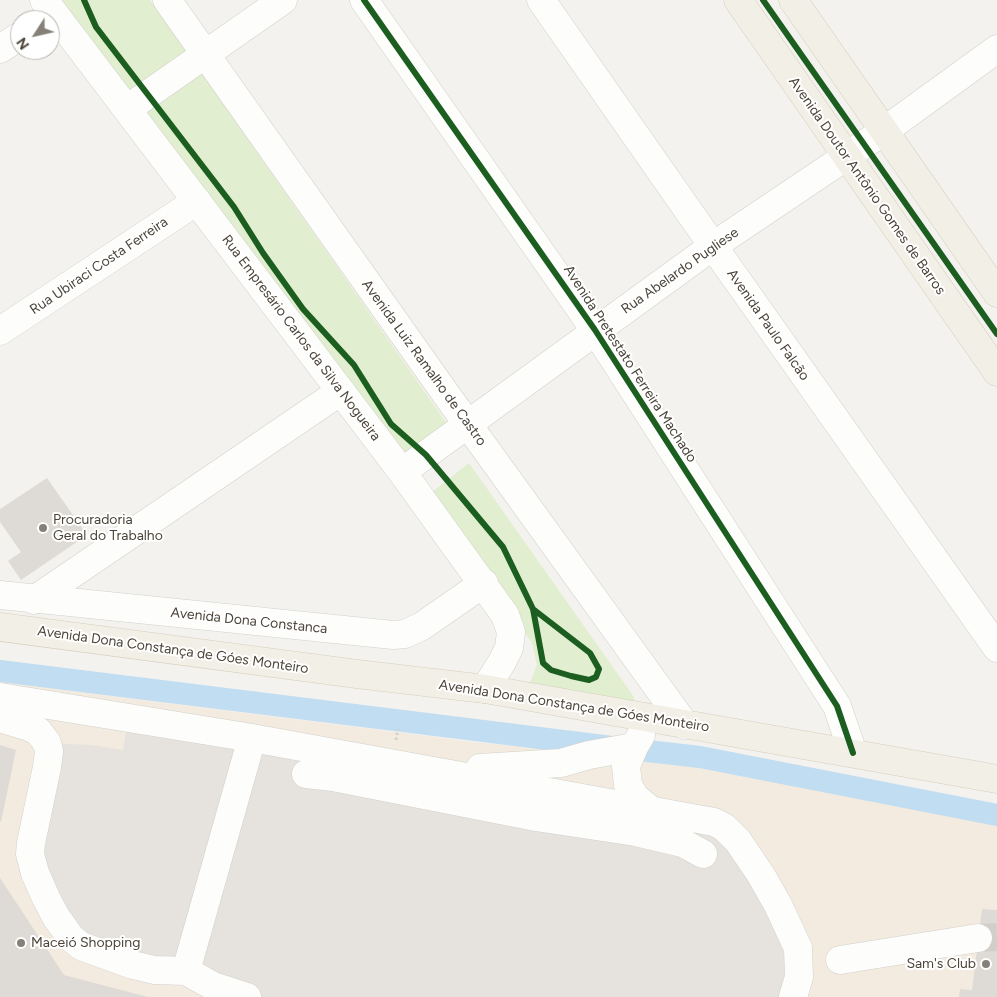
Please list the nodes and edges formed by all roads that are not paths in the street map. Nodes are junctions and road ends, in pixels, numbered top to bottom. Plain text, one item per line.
1 (167, 0) edge
2 (284, 0) edge
3 (364, 0) edge
4 (541, 0) edge
5 (738, 0) edge
6 (793, 0) edge
7 (60, 27) edge
8 (997, 49) edge
9 (205, 55) junction
10 (127, 109) junction
11 (884, 131) junction
12 (847, 156) junction
13 (197, 201) junction
14 (713, 246) junction
15 (997, 293) edge
16 (595, 330) junction
17 (0, 331) edge
18 (997, 372) edge
19 (341, 391) junction
20 (468, 425) junction
21 (402, 472) junction
22 (78, 569) junction
23 (484, 583) junction
24 (0, 595) edge
25 (34, 600) junction
26 (74, 604) junction
27 (0, 627) edge
28 (997, 648) edge
29 (485, 689) junction
30 (0, 697) edge
31 (0, 718) edge
32 (656, 719) junction
33 (685, 724) junction
34 (252, 738) junction
35 (634, 747) junction
36 (853, 754) junction
37 (442, 772) junction
38 (306, 774) dead end
39 (997, 778) edge
40 (652, 811) junction
41 (703, 854) dead end
42 (978, 938) tunnel mouth
43 (840, 960) dead end
44 (186, 971) junction
45 (248, 997) edge
46 (793, 997) edge

1 - 9 street, Avenida Luiz Ramalho de Castro
2 - 9 street
3 - 16 street, Avenida Pretestato Ferreira Machado
4 - 14 street, Avenida Paulo Falcão
5 - 12 main road, Avenida Doutor Antônio Gomes de Barros
6 - 11 main road
7 - 10 street, Rua Empresário Carlos da Silva Nogueira
8 - 11 street, Rua Abelardo Pugliese
9 - 10 street
9 - 20 street, Avenida Luiz Ramalho de Castro
10 - 13 street, Rua Empresário Carlos da Silva Nogueira
11 - 12 street, Rua Abelardo Pugliese
11 - 15 main road
12 - 14 street, Rua Abelardo Pugliese
12 - 18 main road, Avenida Doutor Antônio Gomes de Barros
13 - 17 street, Rua Ubiraci Costa Ferreira
13 - 19 street, Rua Empresário Carlos da Silva Nogueira
14 - 16 street, Rua Abelardo Pugliese
14 - 28 street, Avenida Paulo Falcão
16 - 20 street, Rua Abelardo Pugliese
16 - 36 street, Avenida Pretestato Ferreira Machado
19 - 21 street, Rua Empresário Carlos da Silva Nogueira
19 - 22 street
20 - 21 street, Rua Abelardo Pugliese
20 - 33 street, Avenida Luiz Ramalho de Castro
21 - 23 street, Rua Empresário Carlos da Silva Nogueira
22 - 25 street
22 - 26 street
23 - 26 street, Avenida Dona Constanca
23 - 29 street, Rua Empresário Carlos da Silva Nogueira
24 - 25 street, Avenida Dona Constanca
25 - 26 street, Avenida Dona Constanca
27 - 29 main road, Avenida Dona Constança de Góes Monteiro
29 - 32 main road, Avenida Dona Constança de Góes Monteiro
30 - 34 street
31 - 44 street
32 - 33 main road, Avenida Dona Constança de Góes Monteiro
32 - 35 street
33 - 36 main road, Avenida Dona Constança de Góes Monteiro
34 - 37 street
34 - 44 street
35 - 37 street
35 - 40 street
36 - 39 main road, Avenida Dona Constança de Góes Monteiro
37 - 40 street
38 - 41 street
40 - 46 street
42 - 43 street
44 - 45 street

